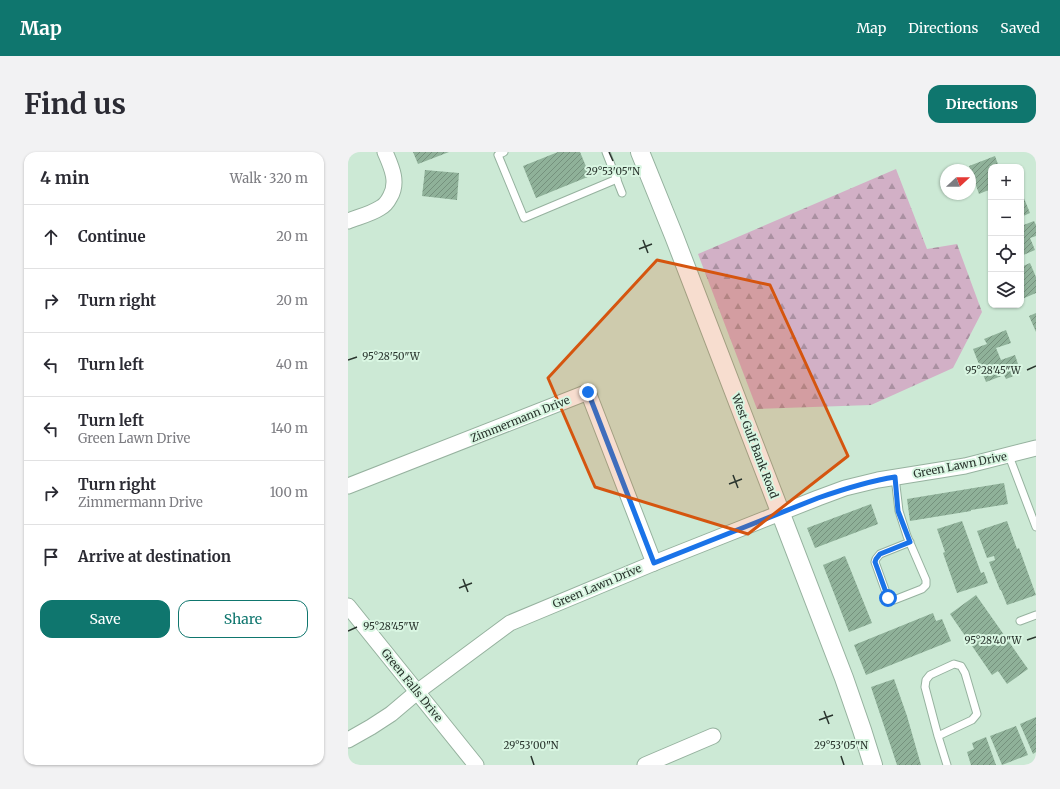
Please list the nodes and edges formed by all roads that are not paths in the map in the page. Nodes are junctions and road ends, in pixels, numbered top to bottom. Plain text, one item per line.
1 (385, 152) edge
2 (504, 152) edge
3 (606, 152) edge
4 (640, 152) edge
5 (617, 179) junction
6 (622, 193) dead end
7 (348, 221) edge
8 (1036, 448) edge
9 (1009, 456) junction
10 (895, 477) junction
11 (348, 486) edge
12 (780, 513) junction
13 (1036, 527) edge
14 (910, 542) junction
15 (654, 563) junction
16 (348, 606) edge
17 (1036, 615) edge
18 (1020, 621) dead end
19 (417, 692) junction
20 (713, 736) dead end
21 (938, 736) junction
22 (348, 740) edge
23 (476, 765) edge
24 (645, 765) edge
25 (872, 765) edge
26 (948, 765) edge

1 - 7 street
2 - 5 lane
3 - 5 lane
4 - 12 street, West Gulf Bank Road
5 - 6 lane
8 - 9 street, Green Lawn Drive
9 - 10 street, Green Lawn Drive
9 - 13 lane
10 - 12 street, Green Lawn Drive
10 - 14 lane
11 - 15 street, Zimmermann Drive
12 - 15 street, Green Lawn Drive
12 - 25 street, West Gulf Bank Road
14 - 14 lane
15 - 19 street, Green Lawn Drive
16 - 19 street, Green Falls Drive
17 - 18 lane
19 - 22 street, Green Lawn Drive
19 - 23 street, Green Falls Drive
20 - 24 street
21 - 21 lane
21 - 26 lane

